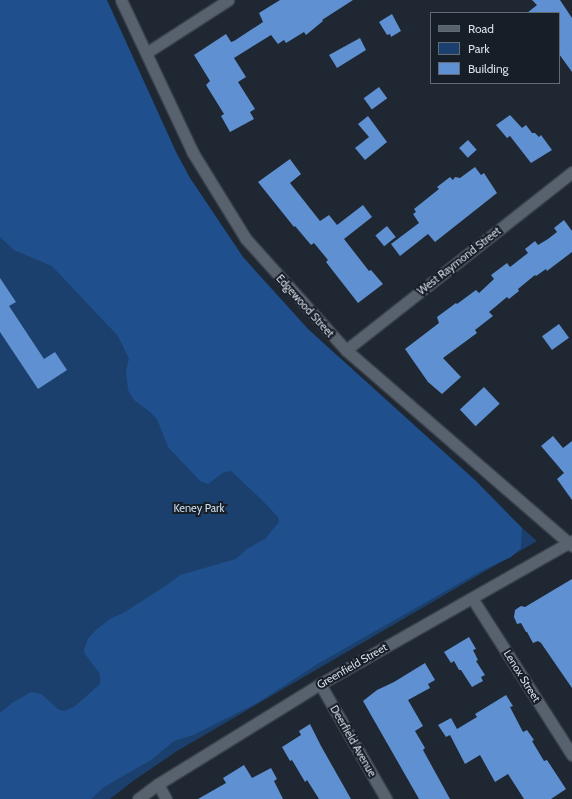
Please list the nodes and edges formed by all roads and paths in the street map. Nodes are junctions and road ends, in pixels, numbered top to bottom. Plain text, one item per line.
1 (122, 0) edge
2 (228, 0) edge
3 (146, 53) junction
4 (572, 172) edge
5 (346, 350) junction
6 (571, 543) edge
7 (472, 598) junction
8 (320, 684) junction
9 (572, 755) edge
10 (158, 784) junction
11 (138, 799) edge
12 (166, 799) edge
13 (386, 799) edge

1 - 3 street, Edgewood Street
2 - 3 street
3 - 5 street, Edgewood Street
4 - 5 street, West Raymond Street
5 - 6 street, Edgewood Street
6 - 7 street, Greenfield Street
7 - 8 street, Greenfield Street
7 - 9 street, Lenox Street
8 - 10 street, Greenfield Street
8 - 13 street, Deerfield Avenue
10 - 11 street, Greenfield Street
10 - 12 street

